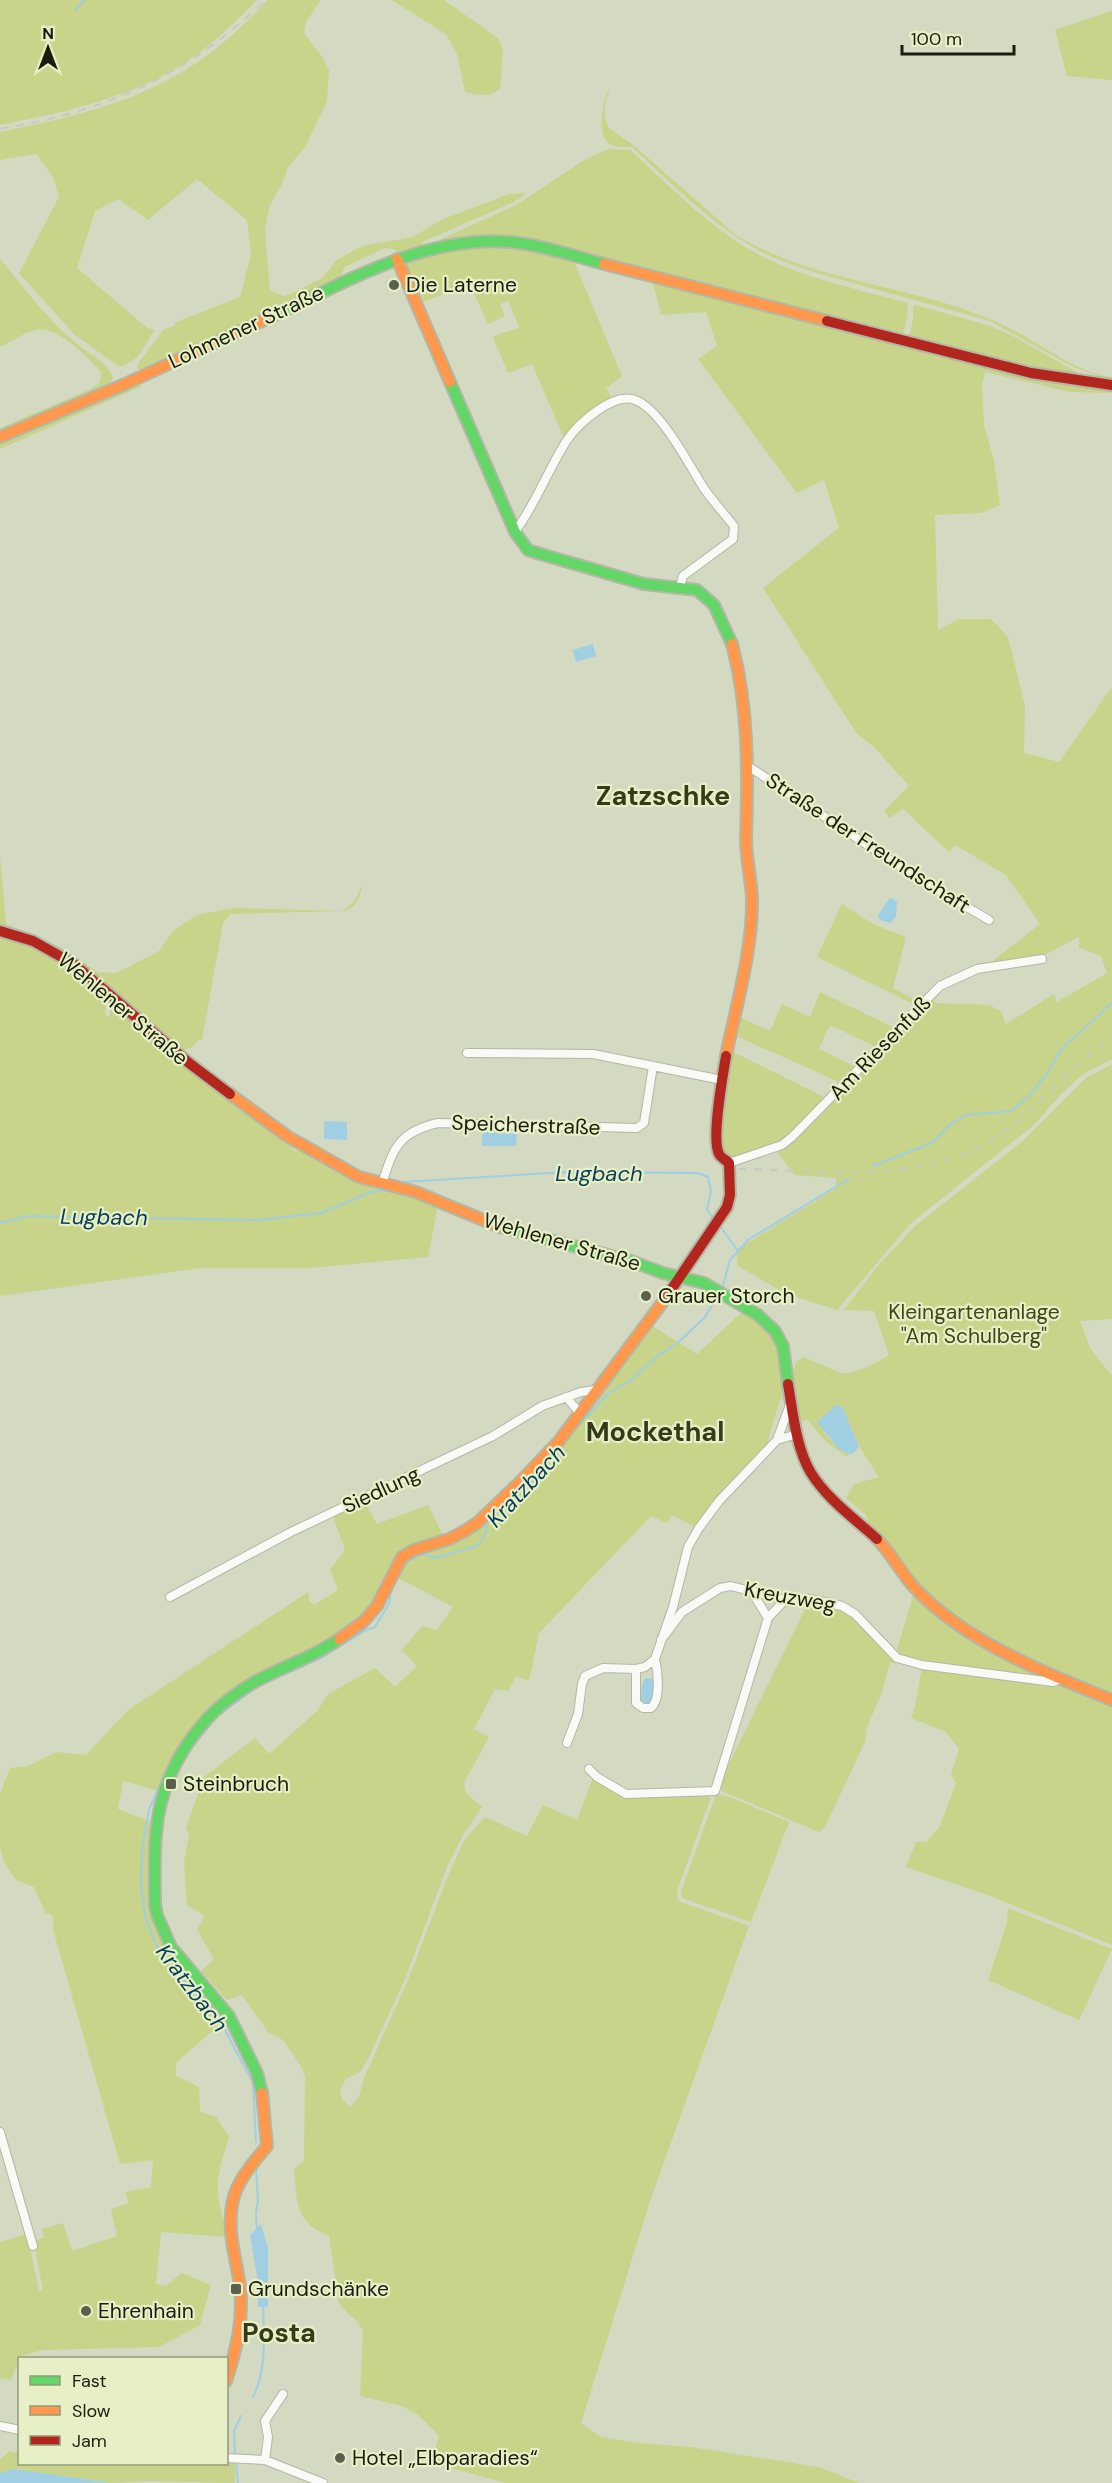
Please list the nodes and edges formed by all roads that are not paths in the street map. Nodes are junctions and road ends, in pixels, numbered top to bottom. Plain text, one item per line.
1 (396, 259) junction
2 (1112, 385) edge
3 (0, 437) edge
4 (514, 532) junction
5 (680, 587) junction
6 (748, 766) junction
7 (989, 920) dead end
8 (0, 931) edge
9 (1042, 959) dead end
10 (467, 1053) dead end
11 (653, 1066) junction
12 (722, 1080) junction
13 (729, 1162) junction
14 (382, 1184) junction
15 (680, 1277) junction
16 (595, 1390) junction
17 (566, 1397) junction
18 (791, 1402) junction
19 (579, 1412) junction
20 (797, 1434) junction
21 (777, 1440) junction
22 (752, 1592) junction
23 (170, 1597) dead end
24 (785, 1600) junction
25 (768, 1618) junction
26 (661, 1640) junction
27 (655, 1659) junction
28 (636, 1669) junction
29 (1060, 1679) junction
30 (1109, 1699) edge
31 (567, 1743) dead end
32 (589, 1769) dead end
33 (0, 2132) edge
34 (33, 2246) dead end
35 (228, 2374) edge
36 (283, 2394) dead end
37 (0, 2426) edge
38 (18, 2430) edge
39 (228, 2458) edge
40 (265, 2460) junction
41 (323, 2483) edge

1 - 2 street, Lohmener Straße
1 - 3 street, Lohmener Straße
1 - 4 street
4 - 5 street
4 - 5 street
5 - 6 street
6 - 7 street, Straße der Freundschaft
6 - 12 street
8 - 14 street, Wehlener Straße
9 - 13 street, Am Riesenfuß
10 - 11 street
11 - 12 street
11 - 14 street, Speicherstraße
12 - 13 street
13 - 15 street
14 - 15 street, Wehlener Straße
15 - 16 street
15 - 18 street, Wehlener Straße
16 - 17 street, Siedlung
16 - 19 street
17 - 19 street
17 - 23 street, Siedlung
18 - 20 street, Wehlener Straße
18 - 21 street
19 - 35 street
20 - 21 street
20 - 29 street, Wehlener Straße
21 - 26 street
22 - 24 street, Kreuzweg
22 - 25 street
22 - 26 street, Kreuzweg
24 - 25 street
24 - 29 street, Kreuzweg
25 - 32 street
26 - 27 street
27 - 28 street
27 - 28 street
28 - 31 street
29 - 30 street, Wehlener Straße
33 - 34 street
36 - 40 street
37 - 38 street
39 - 40 street
40 - 41 street

